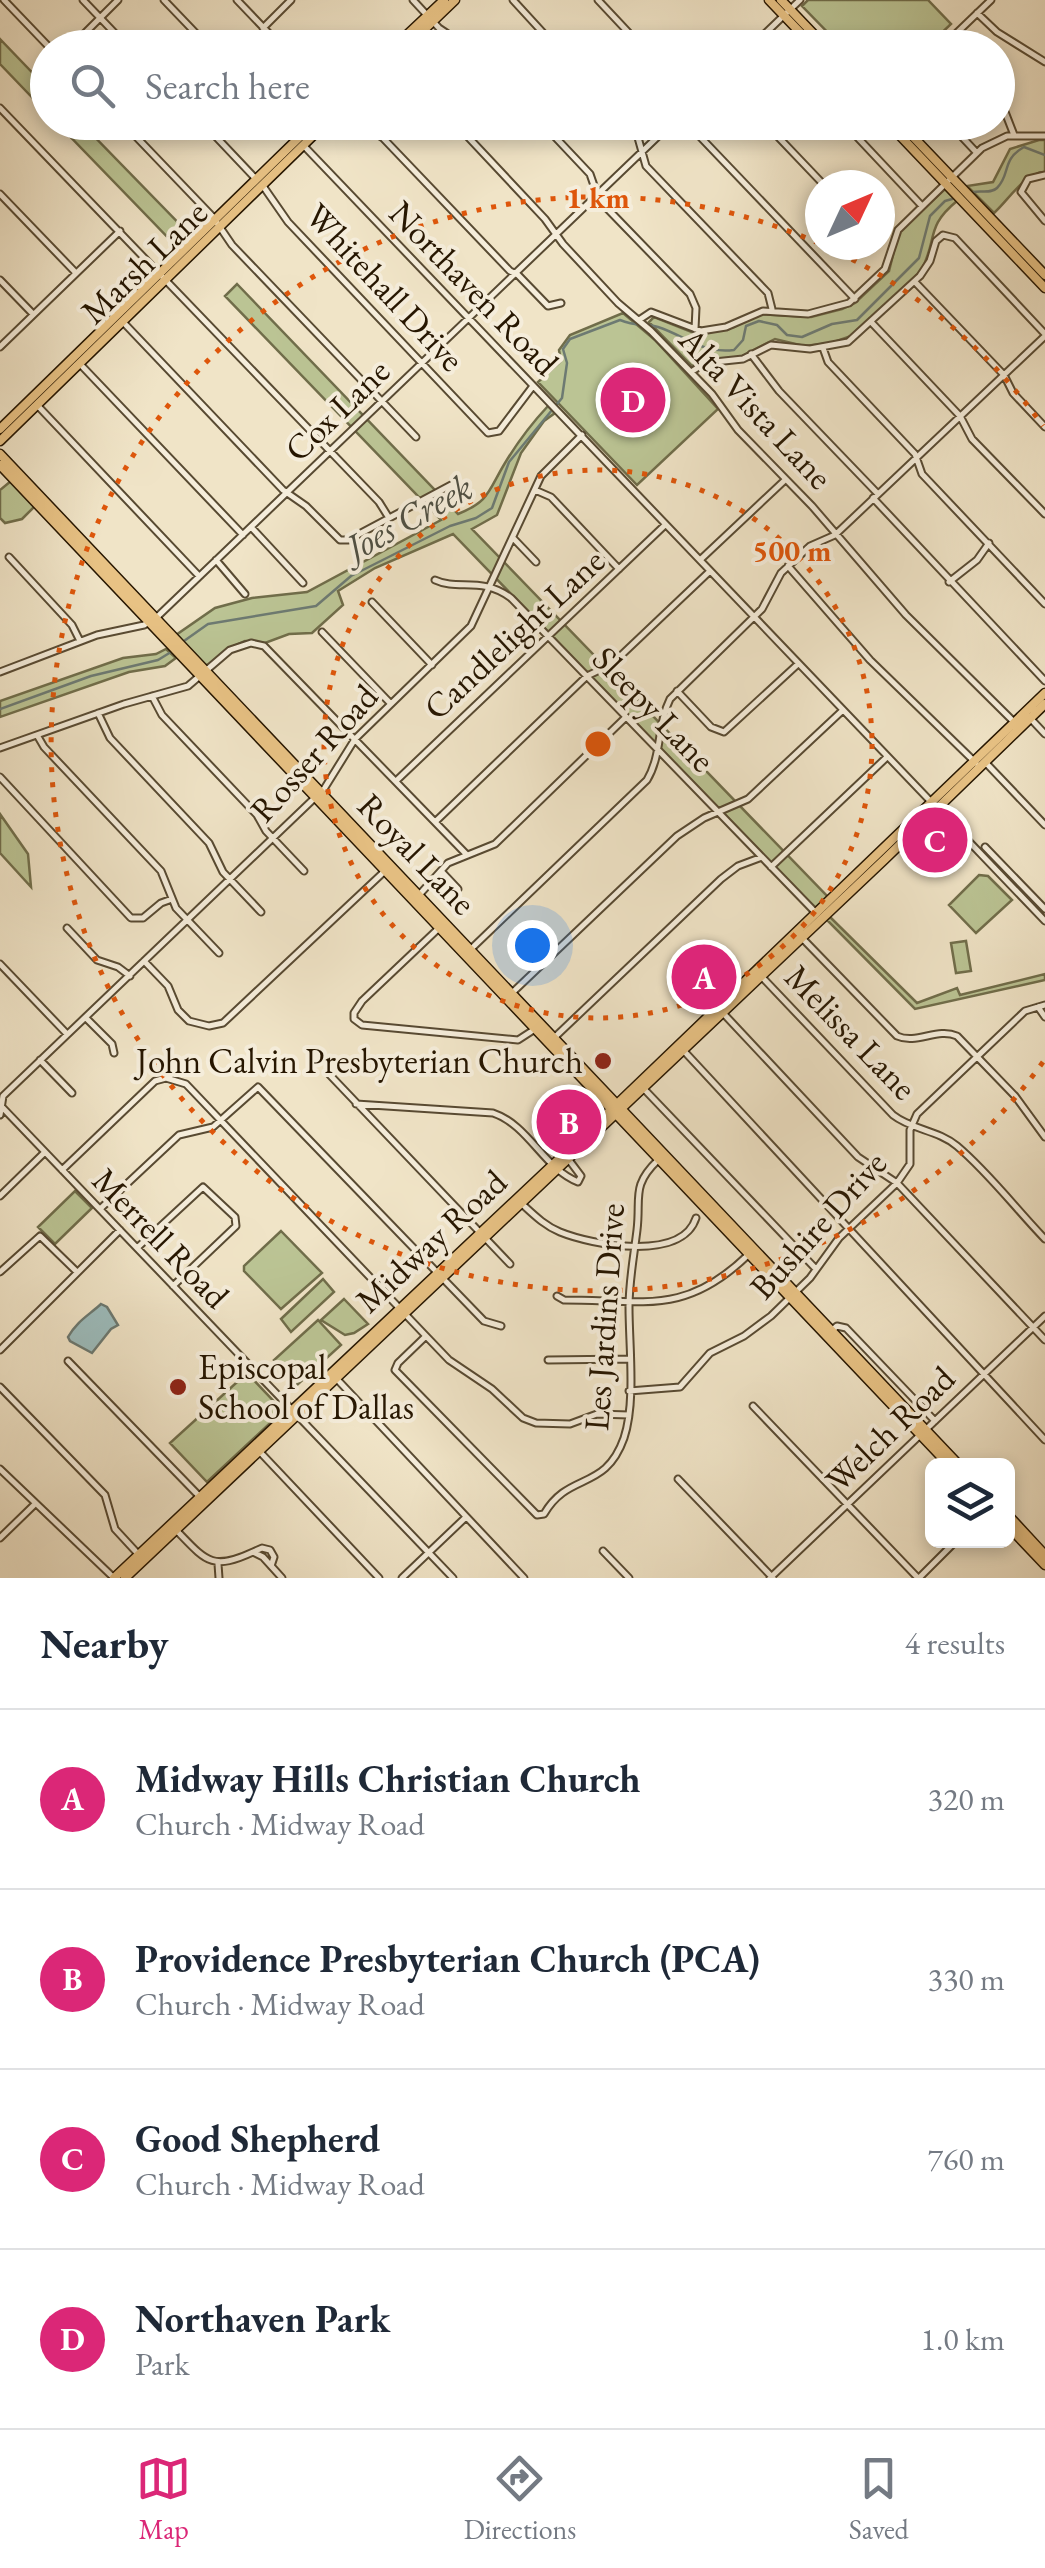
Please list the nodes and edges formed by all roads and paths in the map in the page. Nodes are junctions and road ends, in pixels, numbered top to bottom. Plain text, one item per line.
1 (4, 0) edge
2 (83, 0) edge
3 (118, 0) edge
4 (164, 0) edge
5 (237, 0) edge
6 (291, 0) edge
7 (413, 0) edge
8 (444, 0) edge
9 (456, 0) edge
10 (513, 0) edge
11 (598, 0) edge
12 (769, 0) edge
13 (781, 0) edge
14 (800, 0) edge
15 (990, 0) edge
16 (787, 12) junction
17 (977, 13) junction
18 (100, 18) junction
19 (430, 18) junction
20 (263, 28) joint
21 (33, 30) edge
22 (88, 30) edge
23 (112, 30) edge
24 (193, 30) edge
25 (415, 30) edge
26 (420, 30) edge
27 (445, 30) edge
28 (540, 30) edge
29 (627, 30) edge
30 (768, 30) edge
31 (801, 30) edge
32 (807, 30) edge
33 (960, 30) edge
34 (995, 30) edge
35 (1015, 43) edge
36 (1045, 62) edge
37 (0, 108) edge
38 (1015, 135) edge
39 (1045, 136) edge
40 (30, 139) edge
41 (31, 140) edge
42 (139, 140) edge
43 (219, 140) edge
44 (304, 140) edge
45 (385, 140) edge
46 (471, 140) edge
47 (557, 140) edge
48 (638, 140) edge
49 (654, 140) edge
50 (703, 140) edge
51 (781, 140) edge
52 (860, 140) edge
53 (906, 140) edge
54 (915, 140) edge
55 (965, 140) edge
56 (994, 140) edge
57 (301, 142) junction
58 (641, 153) junction
59 (977, 153) junction
60 (810, 170) edge
61 (1045, 175) edge
62 (949, 180) junction
63 (260, 182) junction
64 (0, 194) edge
65 (598, 194) junction
66 (922, 206) junction
67 (1045, 221) edge
68 (218, 222) junction
69 (120, 232) junction
70 (556, 235) junction
71 (895, 236) edge
72 (887, 260) edge
73 (76, 273) junction
74 (1039, 273) edge
75 (515, 274) junction
76 (163, 277) junction
77 (0, 280) edge
78 (914, 282) junction
79 (1045, 288) edge
80 (855, 299) junction
81 (561, 303) dead end
82 (772, 310) junction
83 (34, 314) junction
84 (469, 317) junction
85 (120, 319) junction
86 (640, 321) junction
87 (872, 322) junction
88 (695, 330) junction
89 (1045, 335) edge
90 (0, 347) edge
91 (823, 348) junction
92 (752, 354) junction
93 (77, 361) junction
94 (422, 364) junction
95 (691, 372) junction
96 (1004, 376) junction
97 (534, 385) junction
98 (34, 402) junction
99 (382, 402) junction
100 (960, 416) junction
101 (1045, 427) edge
102 (0, 430) edge
103 (582, 435) junction
104 (416, 438) dead end
105 (0, 441) edge
106 (330, 451) junction
107 (0, 454) edge
108 (917, 457) junction
109 (0, 465) edge
110 (786, 479) junction
111 (452, 484) dead end
112 (536, 490) junction
113 (287, 493) junction
114 (876, 496) junction
115 (50, 512) junction
116 (1045, 514) edge
117 (389, 518) junction
118 (666, 524) junction
119 (251, 526) junction
120 (243, 534) junction
121 (836, 535) junction
122 (514, 539) junction
123 (989, 543) junction
124 (9, 557) dead end
125 (216, 560) junction
126 (700, 560) junction
127 (536, 562) dead end
128 (788, 566) junction
129 (619, 569) junction
130 (710, 571) junction
131 (199, 576) junction
132 (435, 580) dead end
133 (950, 582) junction
134 (302, 583) dead end
135 (490, 588) junction
136 (244, 594) dead end
137 (372, 602) dead end
138 (1045, 604) edge
139 (754, 617) junction
140 (153, 620) junction
141 (322, 632) dead end
142 (547, 635) junction
143 (80, 641) junction
144 (798, 664) junction
145 (432, 665) junction
146 (0, 672) edge
147 (204, 675) junction
148 (587, 676) junction
149 (1045, 681) edge
150 (677, 691) junction
151 (1045, 692) edge
152 (152, 696) junction
153 (391, 704) junction
154 (1045, 704) edge
155 (842, 710) junction
156 (98, 713) junction
157 (626, 716) junction
158 (1027, 716) junction
159 (1017, 725) junction
160 (37, 734) junction
161 (1045, 734) edge
162 (355, 739) junction
163 (0, 748) edge
164 (658, 750) junction
165 (887, 757) junction
166 (979, 762) junction
167 (0, 778) edge
168 (396, 781) junction
169 (318, 795) junction
170 (934, 806) junction
171 (718, 812) junction
172 (435, 822) junction
173 (1045, 825) edge
174 (273, 838) junction
175 (985, 847) dead end
176 (467, 856) junction
177 (762, 858) junction
178 (998, 861) junction
179 (771, 867) junction
180 (992, 867) junction
181 (388, 868) junction
182 (304, 870) dead end
183 (441, 871) junction
184 (230, 879) junction
185 (458, 889) dead end
186 (416, 898) junction
187 (172, 899) junction
188 (1041, 909) edge
189 (261, 912) dead end
190 (816, 914) junction
191 (187, 920) junction
192 (1045, 921) edge
193 (442, 925) junction
194 (67, 928) dead end
195 (800, 935) junction
196 (468, 952) junction
197 (219, 953) dead end
198 (144, 962) junction
199 (0, 964) edge
200 (759, 973) junction
201 (130, 976) junction
202 (509, 996) junction
203 (1042, 1006) edge
204 (720, 1010) junction
205 (1045, 1017) edge
206 (86, 1018) junction
207 (538, 1026) junction
208 (68, 1035) junction
209 (551, 1040) junction
210 (681, 1048) junction
211 (114, 1052) dead end
212 (977, 1056) junction
213 (40, 1060) junction
214 (328, 1073) dead end
215 (641, 1086) junction
216 (72, 1093) dead end
217 (356, 1104) junction
218 (0, 1106) edge
219 (617, 1109) junction
220 (0, 1115) edge
221 (220, 1120) junction
222 (911, 1126) junction
223 (1045, 1137) edge
224 (45, 1152) junction
225 (566, 1157) junction
226 (662, 1157) junction
227 (555, 1167) junction
228 (62, 1170) junction
229 (897, 1182) junction
230 (0, 1196) edge
231 (519, 1201) junction
232 (100, 1209) junction
233 (696, 1218) dead end
234 (848, 1229) junction
235 (120, 1230) junction
236 (482, 1236) junction
237 (1045, 1240) edge
238 (635, 1246) junction
239 (138, 1248) junction
240 (752, 1252) junction
241 (510, 1264) dead end
242 (816, 1269) junction
243 (0, 1272) edge
244 (77, 1272) junction
245 (440, 1276) junction
246 (173, 1286) junction
247 (792, 1294) junction
248 (556, 1296) dead end
249 (629, 1300) junction
250 (402, 1311) junction
251 (1045, 1316) edge
252 (502, 1326) dead end
253 (1033, 1327) junction
254 (829, 1333) junction
255 (426, 1336) junction
256 (1045, 1340) edge
257 (0, 1350) edge
258 (548, 1360) dead end
259 (629, 1360) junction
260 (68, 1361) dead end
261 (332, 1375) junction
262 (983, 1375) junction
263 (0, 1387) edge
264 (629, 1391) junction
265 (754, 1406) dead end
266 (294, 1411) junction
267 (629, 1415) junction
268 (935, 1422) junction
269 (923, 1432) junction
270 (1045, 1440) edge
271 (257, 1449) junction
272 (944, 1458) edge
273 (951, 1458) edge
274 (0, 1468) edge
275 (678, 1479) dead end
276 (203, 1500) junction
277 (35, 1504) junction
278 (848, 1504) junction
279 (466, 1517) junction
280 (1015, 1524) edge
281 (174, 1528) junction
282 (1015, 1532) edge
283 (0, 1538) edge
284 (950, 1548) edge
285 (603, 1551) dead end
286 (428, 1552) junction
287 (1041, 1554) edge
288 (141, 1557) junction
289 (218, 1564) junction
290 (1045, 1565) edge
291 (114, 1578) edge
292 (124, 1578) edge
293 (219, 1578) edge
294 (282, 1578) edge
295 (379, 1578) edge
296 (402, 1578) edge
297 (453, 1578) edge
298 (524, 1578) edge
299 (629, 1578) edge
300 (772, 1578) edge
301 (918, 1578) edge

1 - 21 street
2 - 18 street
3 - 18 street
4 - 24 street
5 - 20 street
6 - 20 street
7 - 19 street
8 - 19 main road
9 - 19 main road
10 - 28 street
11 - 29 street
12 - 16 main road
13 - 16 main road
14 - 16 street
15 - 17 street
16 - 30 street
16 - 31 main road
16 - 32 main road
17 - 33 street
17 - 34 street
18 - 22 street
18 - 23 street
19 - 25 main road
19 - 26 main road
19 - 27 street
35 - 36 street
37 - 40 street
38 - 39 street
41 - 69 street
42 - 68 street
43 - 63 street, Whitehall Drive
44 - 57 main road, Marsh Lane
45 - 75 street
46 - 70 street, Alta Vista Lane
47 - 65 street
48 - 58 street
49 - 58 street, Cox Lane
50 - 80 street
51 - 60 street
52 - 66 street
53 - 62 main road
54 - 62 main road
55 - 59 street
56 - 59 street
57 - 63 main road, Marsh Lane
57 - 84 street, Northaven Road
58 - 65 street, Cox Lane
58 - 82 street
59 - 62 street
61 - 67 street
62 - 66 street
62 - 74 main road
63 - 68 main road, Marsh Lane
63 - 94 street, Whitehall Drive
64 - 73 street
65 - 70 street, Cox Lane
65 - 88 street
66 - 71 street
68 - 76 main road, Marsh Lane
68 - 99 street
69 - 73 street
69 - 76 street
70 - 75 street, Cox Lane
70 - 86 street, Alta Vista Lane
72 - 80 street
73 - 83 street
74 - 79 main road
75 - 81 street
75 - 84 street, Cox Lane
76 - 85 main road, Marsh Lane
76 - 106 street
77 - 83 street
78 - 87 street
78 - 89 street
78 - 96 street
80 - 82 street
82 - 88 street
83 - 90 street
84 - 94 street, Cox Lane
84 - 97 street, Northaven Road
85 - 93 main road, Marsh Lane
85 - 113 street
86 - 88 street
86 - 95 street, Alta Vista Lane
87 - 91 street
87 - 100 street
89 - 96 street
91 - 92 street
91 - 108 street
92 - 95 street
92 - 114 street
93 - 98 main road, Marsh Lane
93 - 120 street
94 - 97 street, Whitehall Drive
94 - 99 street, Cox Lane
95 - 110 street, Alta Vista Lane
96 - 100 street
96 - 101 street
97 - 103 street, Northaven Road
98 - 102 main road, Marsh Lane
98 - 105 main road, Marsh Lane
98 - 131 street
99 - 104 street
99 - 106 street, Cox Lane
100 - 108 street
100 - 116 street
103 - 112 street, Rosser Road
103 - 118 street, Northaven Road
106 - 113 street, Cox Lane
106 - 117 street
107 - 115 main road, Royal Lane
108 - 114 street
108 - 123 street
109 - 115 main road, Royal Lane
110 - 121 street, Alta Vista Lane
110 - 126 street
111 - 117 street
112 - 122 street, Rosser Road
112 - 129 street
113 - 117 street
113 - 119 street, Cox Lane
114 - 121 street
114 - 133 street
115 - 140 main road, Royal Lane
118 - 126 street, Northaven Road
118 - 129 street, Candlelight Lane
119 - 120 street, Cox Lane
119 - 134 street
120 - 125 street, Cox Lane
121 - 128 street
121 - 159 street, Alta Vista Lane
122 - 127 street
122 - 135 street, Rosser Road
123 - 133 street
123 - 138 street
124 - 143 street
125 - 131 street, Cox Lane
125 - 136 street
126 - 130 street, Northaven Road
128 - 139 street
128 - 166 street
129 - 142 street, Candlelight Lane
130 - 139 street, Northaven Road
130 - 148 street
131 - 140 street, Cox Lane
132 - 135 street
133 - 149 street
135 - 142 street, Sleepy Lane
135 - 145 street, Rosser Road
137 - 145 street
139 - 144 street, Northaven Road
139 - 150 street
140 - 143 street, Cox Lane
140 - 147 main road, Royal Lane
141 - 153 street
142 - 148 street, Sleepy Lane
142 - 168 street, Candlelight Lane
143 - 146 street, Cox Lane
144 - 150 street
144 - 155 street, Northaven Road
145 - 153 street, Rosser Road
147 - 152 street
147 - 162 street
147 - 169 main road, Royal Lane
148 - 157 street, Sleepy Lane
148 - 172 street
150 - 164 street
151 - 158 main road, Midway Road
152 - 156 street
152 - 174 street
153 - 162 street, Rosser Road
154 - 158 main road, Midway Road
155 - 165 street, Northaven Road
155 - 171 street
156 - 160 street
156 - 184 street
157 - 164 street, Sleepy Lane
157 - 176 street
158 - 159 main road, Midway Road
158 - 161 street
159 - 166 main road, Midway Road
160 - 163 street
160 - 187 street
162 - 168 street
162 - 169 street, Rosser Road
164 - 171 street, Sleepy Lane
164 - 196 street
165 - 170 street, Northaven Road
165 - 179 street
166 - 170 main road, Midway Road
166 - 173 street
167 - 187 street
168 - 172 street
169 - 174 street, Rosser Road
169 - 181 main road, Royal Lane
170 - 180 street, Northaven Road
170 - 190 main road, Midway Road
170 - 195 main road, Midway Road
171 - 177 street, Sleepy Lane
171 - 202 street
172 - 176 street
174 - 182 street
174 - 184 street, Rosser Road
175 - 178 street
176 - 183 street
177 - 179 street, Sleepy Lane
177 - 209 street
178 - 180 street
178 - 188 street
179 - 190 street, Sleepy Lane
180 - 188 street, Northaven Road
181 - 186 main road, Royal Lane
181 - 198 street
183 - 185 street
183 - 186 street
184 - 189 street
184 - 191 street, Rosser Road
186 - 193 main road, Royal Lane
187 - 191 street
188 - 192 street, Northaven Road
190 - 195 main road, Midway Road
191 - 197 street
191 - 198 street, Rosser Road
193 - 196 main road, Royal Lane
193 - 207 street
194 - 201 street
195 - 200 main road, Midway Road
195 - 212 street
196 - 202 main road, Royal Lane
198 - 201 street, Rosser Road
199 - 208 street
200 - 204 main road, Midway Road
200 - 222 street, Melissa Lane
201 - 206 street, Rosser Road
202 - 207 main road, Royal Lane
203 - 205 street
203 - 212 street, Bushire Drive
204 - 210 main road, Midway Road
204 - 229 street
206 - 208 street, Rosser Road
206 - 211 street
207 - 209 main road, Royal Lane
208 - 213 street, Rosser Road
209 - 219 main road, Royal Lane
210 - 215 main road, Midway Road
210 - 234 street
212 - 222 street, Bushire Drive
212 - 223 street
213 - 216 street
213 - 218 street, Rosser Road
214 - 217 street
215 - 219 main road, Midway Road
215 - 242 street
217 - 227 street
217 - 236 street
218 - 220 street
218 - 224 street, Merrell Road
219 - 225 main road, Midway Road
219 - 226 main road, Royal Lane
221 - 228 street
221 - 232 street
221 - 245 street
221 - 250 street
222 - 229 street, Bushire Drive
222 - 237 street, Melissa Lane
224 - 228 street, Merrell Road
224 - 230 street
225 - 227 main road, Midway Road
225 - 227 street
226 - 238 street, Les Jardins Drive
226 - 240 main road, Royal Lane
227 - 231 main road, Midway Road
228 - 232 street, Merrell Road
229 - 234 street, Bushire Drive
229 - 253 street
231 - 236 main road, Midway Road
231 - 238 street
232 - 235 street, Merrell Road
233 - 238 street
234 - 242 street, Bushire Drive
234 - 262 street
235 - 239 street, Merrell Road
235 - 244 street
236 - 241 street
236 - 245 main road, Midway Road
238 - 249 street, Les Jardins Drive
239 - 246 street, Merrell Road
239 - 246 street
240 - 247 main road, Royal Lane
240 - 249 street
242 - 247 street, Bushire Drive
243 - 244 street
244 - 257 street
245 - 250 main road, Midway Road
245 - 252 street
246 - 266 street, Merrell Road
247 - 254 main road, Royal Lane
247 - 264 street, Bushire Drive
248 - 249 street
249 - 259 street, Les Jardins Drive
250 - 255 street
250 - 261 main road, Midway Road
251 - 253 street, Welch Road
253 - 256 street
253 - 262 street, Welch Road
254 - 268 street
254 - 269 main road, Royal Lane
255 - 267 street
255 - 267 street, Les Jardins Drive
258 - 259 street
259 - 264 street, Les Jardins Drive
260 - 276 street
261 - 266 main road, Midway Road
261 - 279 street
262 - 268 street, Welch Road
262 - 270 street
263 - 288 street
264 - 267 street, Les Jardins Drive
265 - 278 street
266 - 271 main road, Midway Road
266 - 286 street, Merrell Road
268 - 269 street, Welch Road
269 - 272 main road, Royal Lane
269 - 273 main road, Royal Lane
269 - 278 street, Welch Road
271 - 276 main road, Midway Road
271 - 295 street
274 - 277 street
275 - 300 street
276 - 281 main road, Midway Road
277 - 283 street
277 - 291 street
278 - 300 street, Welch Road
278 - 301 street
279 - 286 street
279 - 298 street
280 - 287 main road
281 - 288 main road, Midway Road
281 - 289 street
282 - 287 main road
284 - 301 street
285 - 299 street
286 - 296 street
286 - 297 street, Merrell Road
287 - 290 main road
288 - 291 main road, Midway Road
288 - 292 main road, Midway Road
289 - 293 street
289 - 294 street

